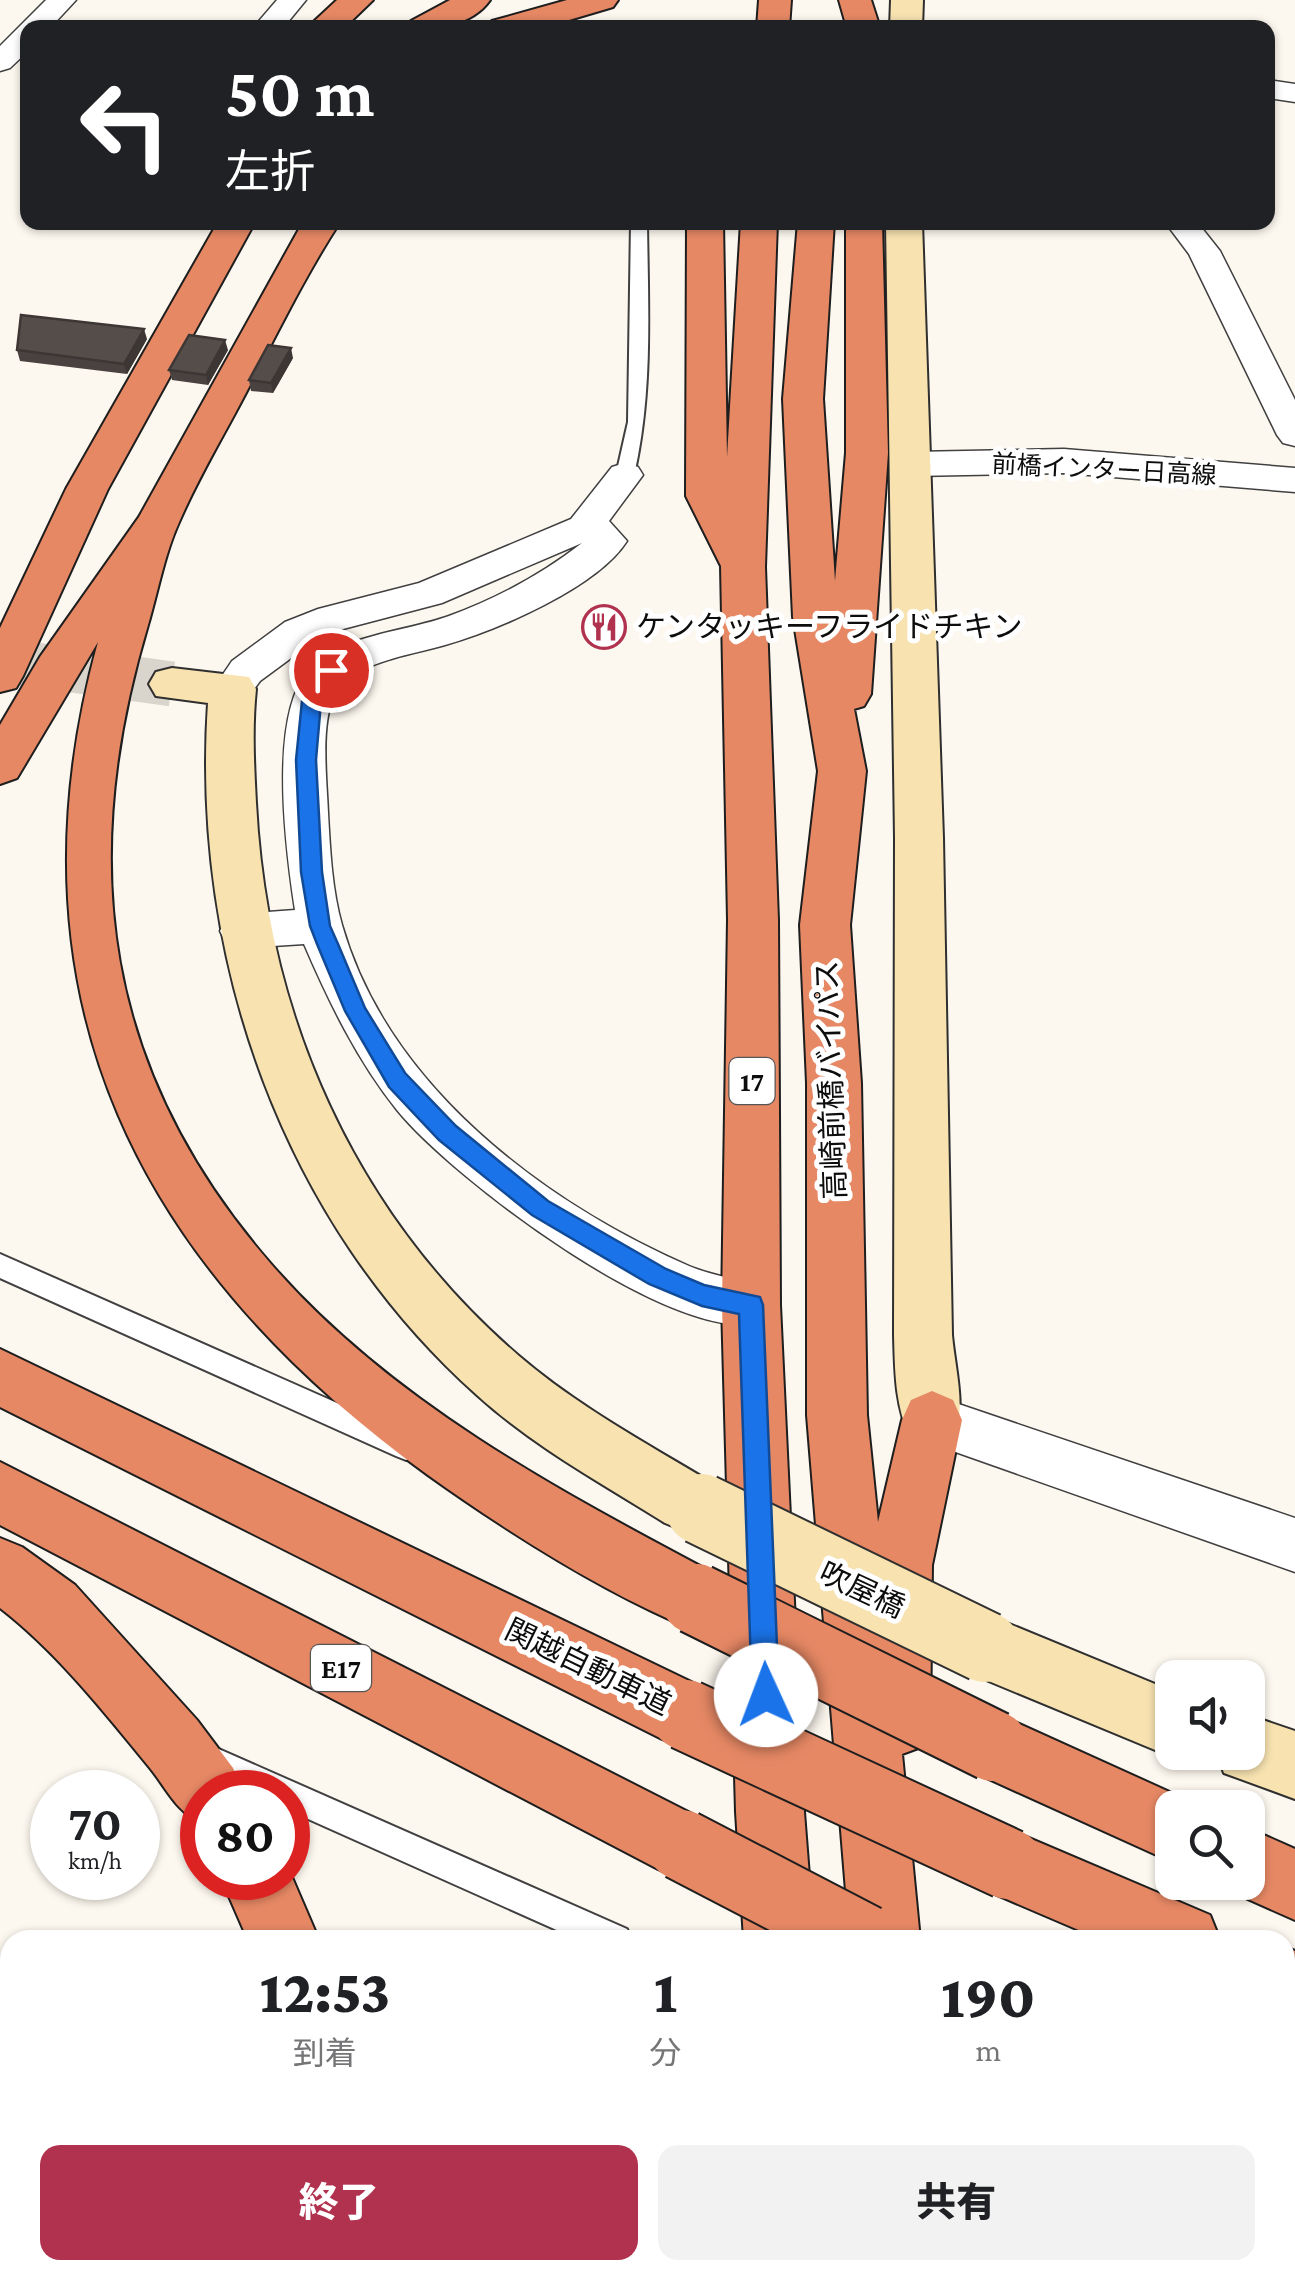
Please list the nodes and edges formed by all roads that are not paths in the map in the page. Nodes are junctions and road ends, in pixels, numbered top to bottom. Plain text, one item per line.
1 (62, 0) edge
2 (292, 0) edge
3 (356, 0) edge
4 (474, 0) edge
5 (602, 0) edge
6 (41, 20) edge
7 (275, 20) edge
8 (332, 20) edge
9 (438, 20) edge
10 (532, 20) edge
11 (229, 230) edge
12 (639, 230) edge
13 (705, 230) edge
14 (758, 230) edge
15 (815, 230) edge
16 (864, 230) edge
17 (904, 230) edge
18 (1187, 230) edge
19 (309, 233) edge
20 (1295, 434) edge
21 (913, 464) junction
22 (625, 475) joint
23 (1295, 480) edge
24 (87, 489) junction
25 (157, 522) junction
26 (584, 528) junction
27 (744, 567) junction
28 (0, 597) edge
29 (0, 676) edge
30 (172, 684) tunnel mouth
31 (233, 690) junction
32 (0, 766) edge
33 (842, 772) junction
34 (320, 926) junction
35 (242, 931) junction
36 (0, 1266) edge
37 (751, 1305) junction
38 (0, 1377) edge
39 (932, 1420) junction
40 (501, 1490) junction
41 (0, 1492) edge
42 (1295, 1545) edge
43 (0, 1569) edge
44 (1155, 1717) edge
45 (1265, 1755) edge
46 (1295, 1765) edge
47 (191, 1768) edge
48 (310, 1805) edge
49 (1155, 1820) edge
50 (1265, 1871) edge
51 (1295, 1884) edge
52 (266, 1900) edge
53 (877, 1928) edge
54 (279, 1930) edge
55 (593, 1930) edge
56 (779, 1930) edge
57 (1162, 1930) edge

1 - 6 street
2 - 7 street
3 - 8 highway
4 - 9 highway
5 - 10 highway
11 - 24 highway
12 - 22 lane
13 - 27 highway
14 - 27 highway, 17
15 - 33 highway, 高崎前橋バイパス
16 - 33 highway
17 - 21 street
18 - 20 street
19 - 25 highway
21 - 23 street, 前橋インター日高線
21 - 39 street
22 - 26 street
24 - 28 highway
24 - 29 highway
25 - 32 highway
25 - 40 highway
26 - 31 street
26 - 34 street
27 - 37 highway, 17
30 - 31 street
31 - 35 street, 吹屋橋
33 - 53 highway, 高崎前橋バイパス
34 - 35 street
34 - 37 street
35 - 44 street, 吹屋橋, bridge
36 - 40 lane
37 - 56 highway, 17
38 - 57 highway, 関越自動車道, bridge
39 - 42 street
39 - 53 highway
40 - 49 highway, bridge
41 - 53 highway, E17, bridge
43 - 47 highway
45 - 46 street
48 - 55 lane
50 - 51 highway
52 - 54 highway

